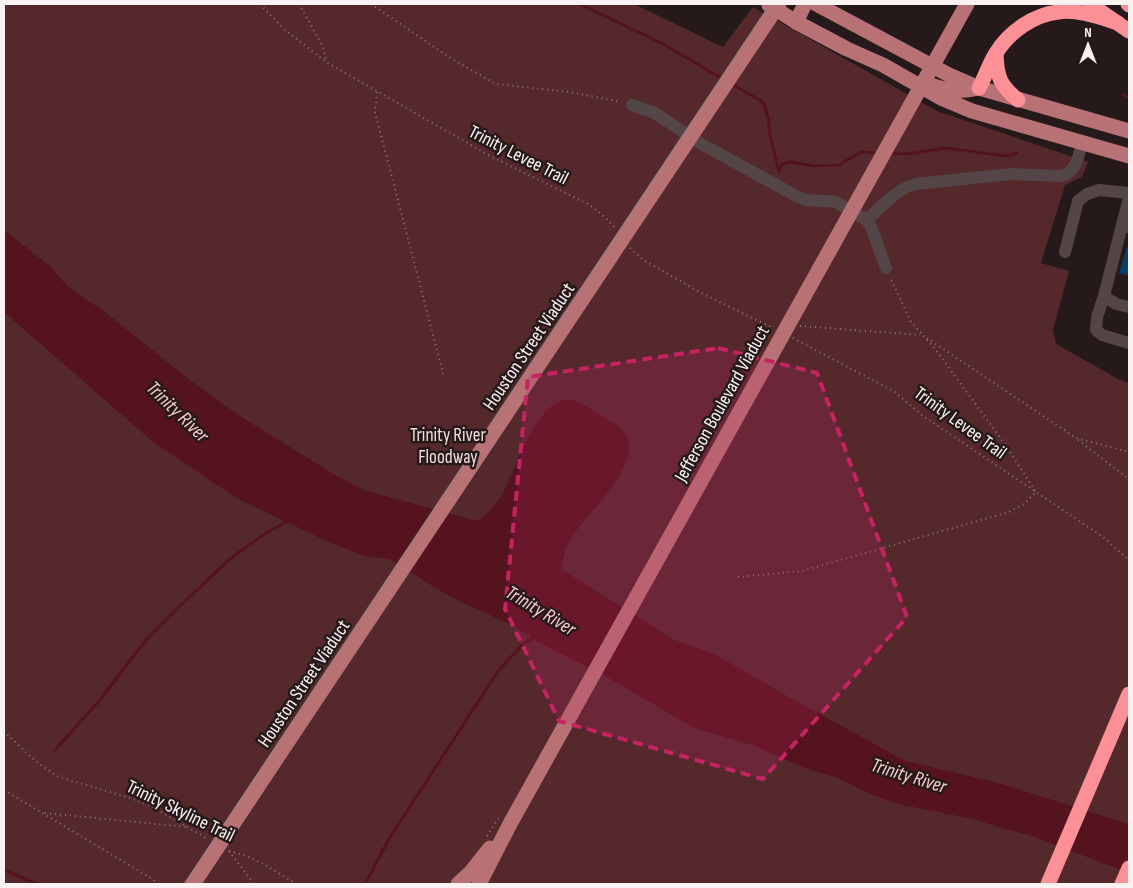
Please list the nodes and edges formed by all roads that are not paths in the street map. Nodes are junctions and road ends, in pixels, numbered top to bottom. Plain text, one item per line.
1 (767, 4) edge
2 (779, 4) edge
3 (805, 4) edge
4 (816, 4) edge
5 (967, 4) edge
6 (1090, 4) edge
7 (796, 22) junction
8 (1123, 27) edge
9 (996, 53) junction
10 (899, 73) junction
11 (979, 88) junction
12 (1018, 100) junction
13 (632, 104) road end
14 (1129, 131) edge
15 (1082, 143) junction
16 (1129, 156) edge
17 (1129, 193) edge
18 (1129, 198) edge
19 (866, 220) junction
20 (1126, 226) edge
21 (1065, 252) dead end
22 (886, 268) road end
23 (1104, 296) junction
24 (1129, 307) edge
25 (1129, 343) edge
26 (1129, 694) edge
27 (512, 822) junction
28 (1129, 868) edge
29 (195, 882) edge
30 (458, 884) edge
31 (479, 884) edge
32 (1048, 884) edge
33 (1122, 884) edge

1 - 7 main road
2 - 29 main road, Houston Street Viaduct
3 - 7 main road
4 - 11 main road
5 - 27 main road, Jefferson Boulevard Viaduct
6 - 8 highway
7 - 10 main road
8 - 9 highway
9 - 11 highway
9 - 12 highway
10 - 11 main road
10 - 15 main road
11 - 12 main road
12 - 14 main road
13 - 19 lane
15 - 16 main road
15 - 19 lane
17 - 21 lane
18 - 20 lane
19 - 22 lane
20 - 23 lane
23 - 24 lane
23 - 25 lane
26 - 32 highway
27 - 30 main road
27 - 31 main road
28 - 33 highway

